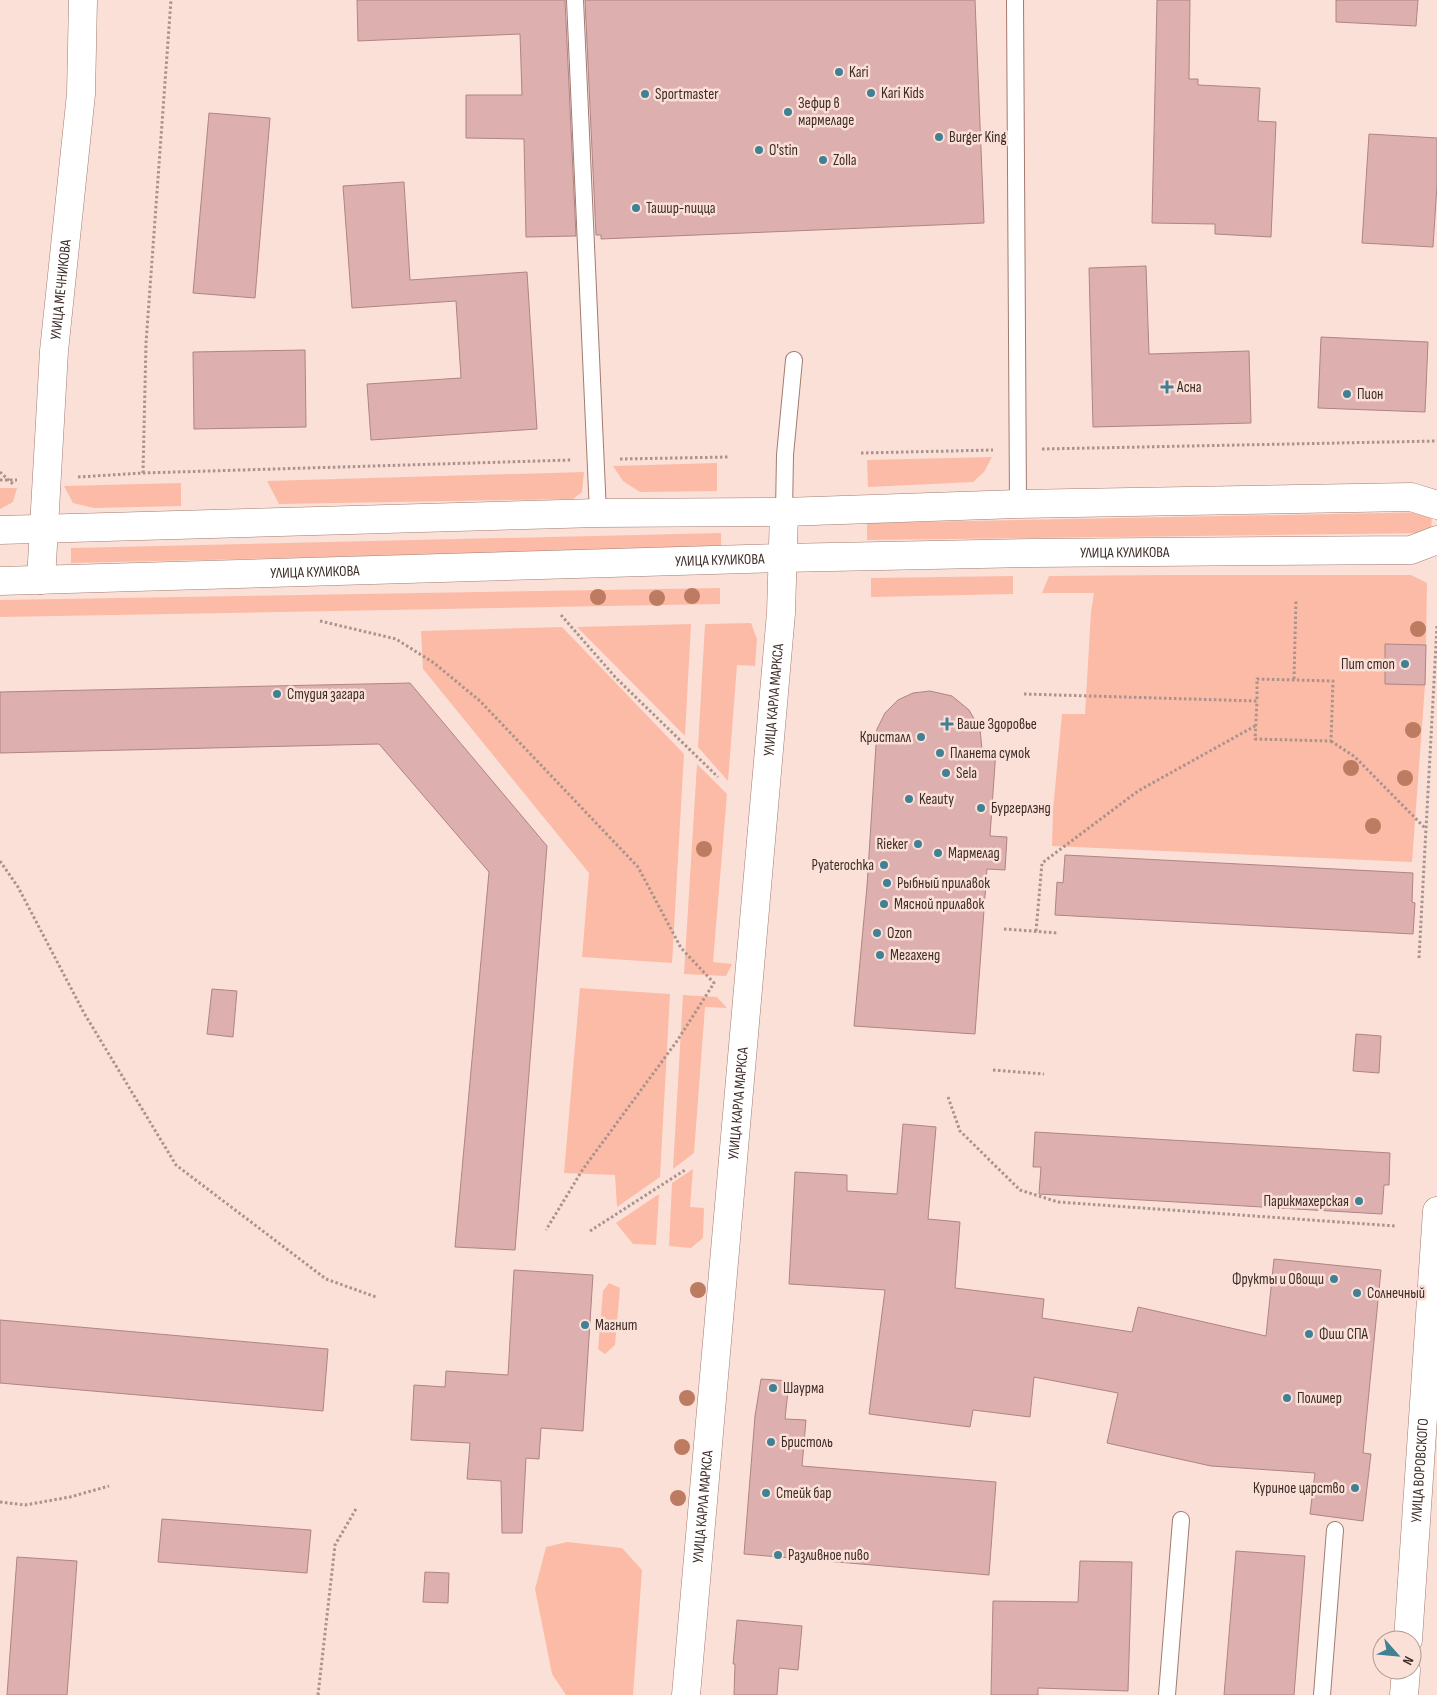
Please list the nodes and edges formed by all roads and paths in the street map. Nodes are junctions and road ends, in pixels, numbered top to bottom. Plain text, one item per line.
1 (83, 0) edge
2 (171, 0) edge
3 (575, 0) edge
4 (1015, 0) edge
5 (794, 360) dead end
6 (1437, 441) edge
7 (1018, 450) junction
8 (861, 453) dead end
9 (729, 457) dead end
10 (595, 460) junction
11 (0, 472) edge
12 (143, 473) junction
13 (46, 479) junction
14 (0, 480) edge
15 (8, 480) junction
16 (20, 490) dead end
17 (1018, 504) junction
18 (1437, 505) edge
19 (784, 512) junction
20 (598, 513) junction
21 (44, 529) junction
22 (0, 530) edge
23 (1437, 540) edge
24 (782, 558) junction
25 (0, 580) edge
26 (41, 580) junction
27 (1296, 599) dead end
28 (561, 615) dead end
29 (320, 621) dead end
30 (1437, 626) edge
31 (1294, 679) junction
32 (1024, 694) dead end
33 (1257, 701) junction
34 (1256, 726) junction
35 (1331, 741) junction
36 (718, 777) dead end
37 (1426, 830) junction
38 (0, 861) edge
39 (1004, 929) dead end
40 (1036, 931) junction
41 (1058, 933) dead end
42 (1419, 958) dead end
43 (993, 1070) dead end
44 (1044, 1074) dead end
45 (948, 1097) dead end
46 (685, 1170) dead end
47 (1437, 1211) edge
48 (1395, 1226) dead end
49 (546, 1230) dead end
50 (590, 1231) dead end
51 (376, 1297) dead end
52 (108, 1486) dead end
53 (0, 1502) edge
54 (356, 1509) dead end
55 (1181, 1520) dead end
56 (1335, 1530) dead end
57 (1409, 1630) edge
58 (1405, 1680) edge
59 (318, 1695) edge
60 (686, 1695) edge
61 (1167, 1695) edge
62 (1322, 1695) edge
63 (1404, 1695) edge

1 - 13 main road, УЛИЦА МЕЧНИКОВА
2 - 12 path
3 - 10 lane
4 - 7 lane
5 - 19 lane
6 - 7 path
7 - 8 path
7 - 17 lane
9 - 10 path
10 - 12 path
10 - 20 lane
11 - 15 path
12 - 13 path
13 - 15 path
13 - 21 main road, УЛИЦА МЕЧНИКОВА
14 - 15 path
15 - 16 path
17 - 18 main road
17 - 19 main road
19 - 20 main road
19 - 24 main road, УЛИЦА КАРЛА МАРКСА
20 - 21 main road
21 - 22 main road
21 - 26 main road, УЛИЦА МЕЧНИКОВА
23 - 24 main road, УЛИЦА КУЛИКОВА
24 - 26 main road, УЛИЦА КУЛИКОВА
24 - 60 main road, УЛИЦА КАРЛА МАРКСА
25 - 26 main road, УЛИЦА КУЛИКОВА
27 - 31 path
28 - 36 path
29 - 49 path
30 - 37 path
31 - 33 path
31 - 35 path
32 - 33 path
33 - 34 path
34 - 35 path
34 - 40 path
35 - 37 path
37 - 42 path
38 - 51 path
39 - 40 path
40 - 41 path
43 - 44 path
45 - 48 path
46 - 50 path
47 - 57 main road, УЛИЦА ВОРОВСКОГО
52 - 53 path
54 - 59 path
55 - 61 lane
56 - 62 lane
58 - 63 main road

